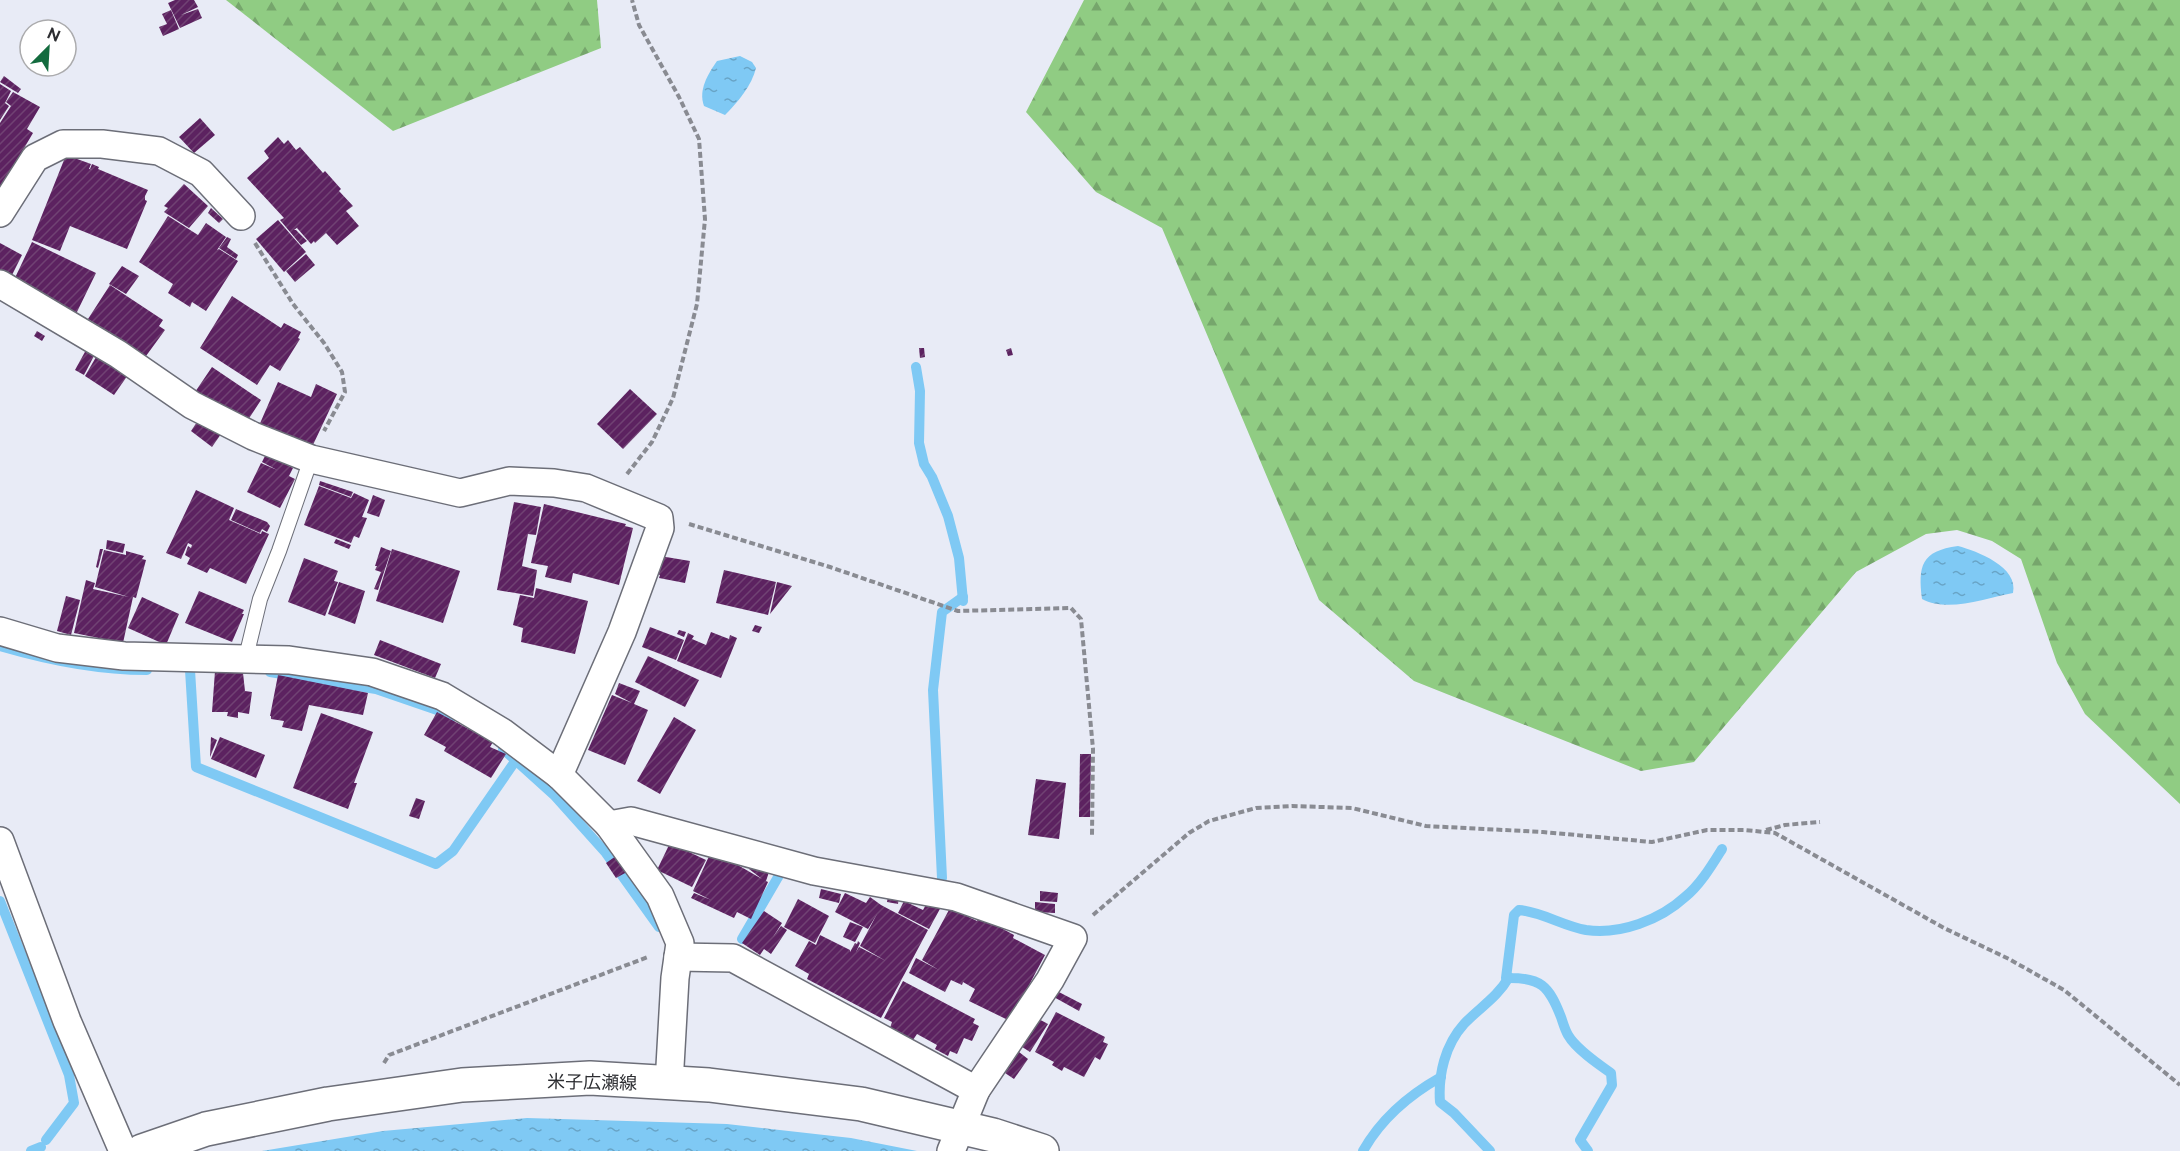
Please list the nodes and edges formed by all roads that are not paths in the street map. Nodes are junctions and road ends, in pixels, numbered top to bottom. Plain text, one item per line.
1 (0, 213) edge
2 (241, 216) road end
3 (0, 284) edge
4 (311, 459) junction
5 (0, 631) edge
6 (246, 657) junction
7 (559, 775) junction
8 (609, 825) junction
9 (0, 841) edge
10 (679, 950) junction
11 (669, 1084) junction
12 (976, 1090) junction
13 (955, 1142) edge
14 (123, 1151) edge
15 (142, 1151) edge
16 (1042, 1151) edge

1 - 2 street
3 - 4 street
4 - 6 lane
4 - 7 street
5 - 6 street
6 - 7 street
7 - 8 street
8 - 10 street
8 - 12 street
9 - 14 street
10 - 11 street
10 - 12 street
11 - 13 main road, 米子広瀬線
11 - 15 main road, 米子広瀬線
12 - 13 street
13 - 16 main road, 米子広瀬線

